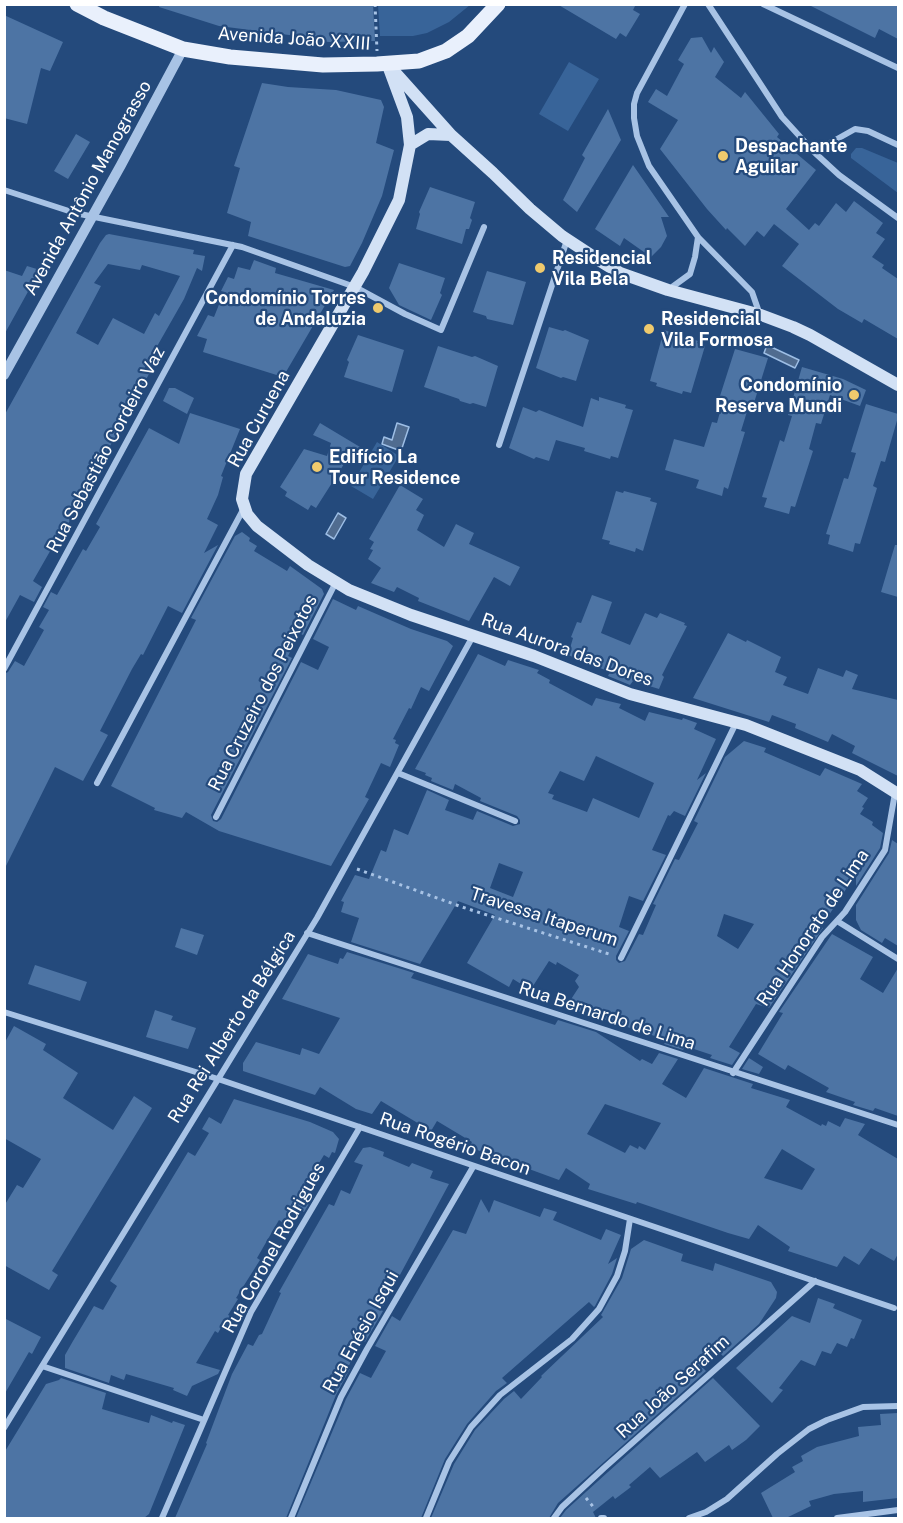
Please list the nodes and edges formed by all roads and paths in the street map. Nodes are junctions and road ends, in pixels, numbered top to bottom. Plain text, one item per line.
1 (78, 4) edge
2 (375, 4) edge
3 (498, 4) edge
4 (685, 4) edge
5 (708, 4) edge
6 (763, 4) edge
7 (183, 50) junction
8 (382, 64) junction
9 (898, 68) edge
10 (451, 135) junction
11 (410, 145) junction
12 (898, 145) edge
13 (814, 152) junction
14 (4, 190) edge
15 (91, 216) junction
16 (898, 218) edge
17 (484, 227) dead end
18 (698, 237) junction
19 (567, 240) junction
20 (234, 245) junction
21 (355, 287) junction
22 (668, 290) junction
23 (760, 315) junction
24 (4, 375) edge
25 (898, 385) edge
26 (499, 445) dead end
27 (244, 507) junction
28 (336, 582) junction
29 (473, 636) junction
30 (4, 669) edge
31 (736, 723) junction
32 (398, 773) junction
33 (97, 783) dead end
34 (897, 793) edge
35 (216, 817) dead end
36 (515, 820) dead end
37 (346, 865) junction
38 (837, 921) junction
39 (308, 933) junction
40 (621, 958) joint
41 (898, 958) edge
42 (4, 1011) edge
43 (733, 1073) junction
44 (218, 1079) junction
45 (898, 1125) edge
46 (360, 1127) junction
47 (473, 1167) junction
48 (630, 1219) junction
49 (815, 1281) junction
50 (894, 1308) dead end
51 (42, 1366) junction
52 (898, 1406) edge
53 (204, 1420) junction
54 (4, 1428) edge
55 (581, 1490) junction
56 (898, 1510) edge
57 (162, 1518) edge
58 (291, 1518) edge
59 (426, 1518) edge
60 (554, 1518) edge
61 (602, 1518) edge
62 (689, 1518) edge
63 (837, 1518) edge

1 - 7 main road, Avenida João XXIII
2 - 8 path
3 - 8 main road, Avenida João XXIII
4 - 18 street
5 - 13 street
6 - 9 street
7 - 8 main road, Avenida João XXIII
7 - 15 street, Avenida Antônio Manograsso
8 - 10 main road
8 - 11 main road, Rua Curuena
10 - 11 main road
10 - 19 main road
11 - 21 main road, Rua Curuena
12 - 13 street
13 - 16 street
14 - 15 street
15 - 20 street
15 - 24 street, Avenida Antônio Manograsso
17 - 21 street
18 - 22 street
18 - 23 street
19 - 22 main road
19 - 26 street
20 - 21 street
20 - 30 street, Rua Sebastião Cordeiro Vaz
21 - 27 main road, Rua Curuena
22 - 23 main road
23 - 25 main road
27 - 28 main road, Rua Aurora das Dores
27 - 33 street, Rua Curuena
28 - 29 main road, Rua Aurora das Dores
28 - 35 street, Rua Cruzeiro dos Peixotos
29 - 31 main road, Rua Aurora das Dores
29 - 32 street, Rua Rei Alberto da Bélgica
31 - 34 main road, Rua Aurora das Dores
31 - 40 street, Travessa Itaperum
32 - 36 street
32 - 37 street, Rua Rei Alberto da Bélgica
34 - 38 street, Rua Honorato de Lima
37 - 39 street, Rua Rei Alberto da Bélgica
37 - 40 path, Travessa Itaperum
38 - 41 street
38 - 43 street, Rua Honorato de Lima
39 - 43 street, Rua Bernardo de Lima
39 - 44 street, Rua Rei Alberto da Bélgica
42 - 44 street, Rua Rogério Bacon
43 - 45 street, Rua Bernardo de Lima
44 - 46 street, Rua Rogério Bacon
44 - 51 street, Rua Rei Alberto da Bélgica
46 - 47 street, Rua Rogério Bacon
46 - 53 street, Rua Coronel Rodrigues
47 - 48 street, Rua Rogério Bacon
47 - 58 street, Rua Enésio Isqui
48 - 49 street, Rua Rogério Bacon
48 - 59 street
49 - 50 street, Rua Rogério Bacon
49 - 55 street, Rua João Serafim
51 - 53 street
51 - 54 street, Rua Rei Alberto da Bélgica
52 - 62 street
53 - 57 street, Rua Coronel Rodrigues
55 - 60 street, Rua João Serafim
55 - 61 path
56 - 63 street

